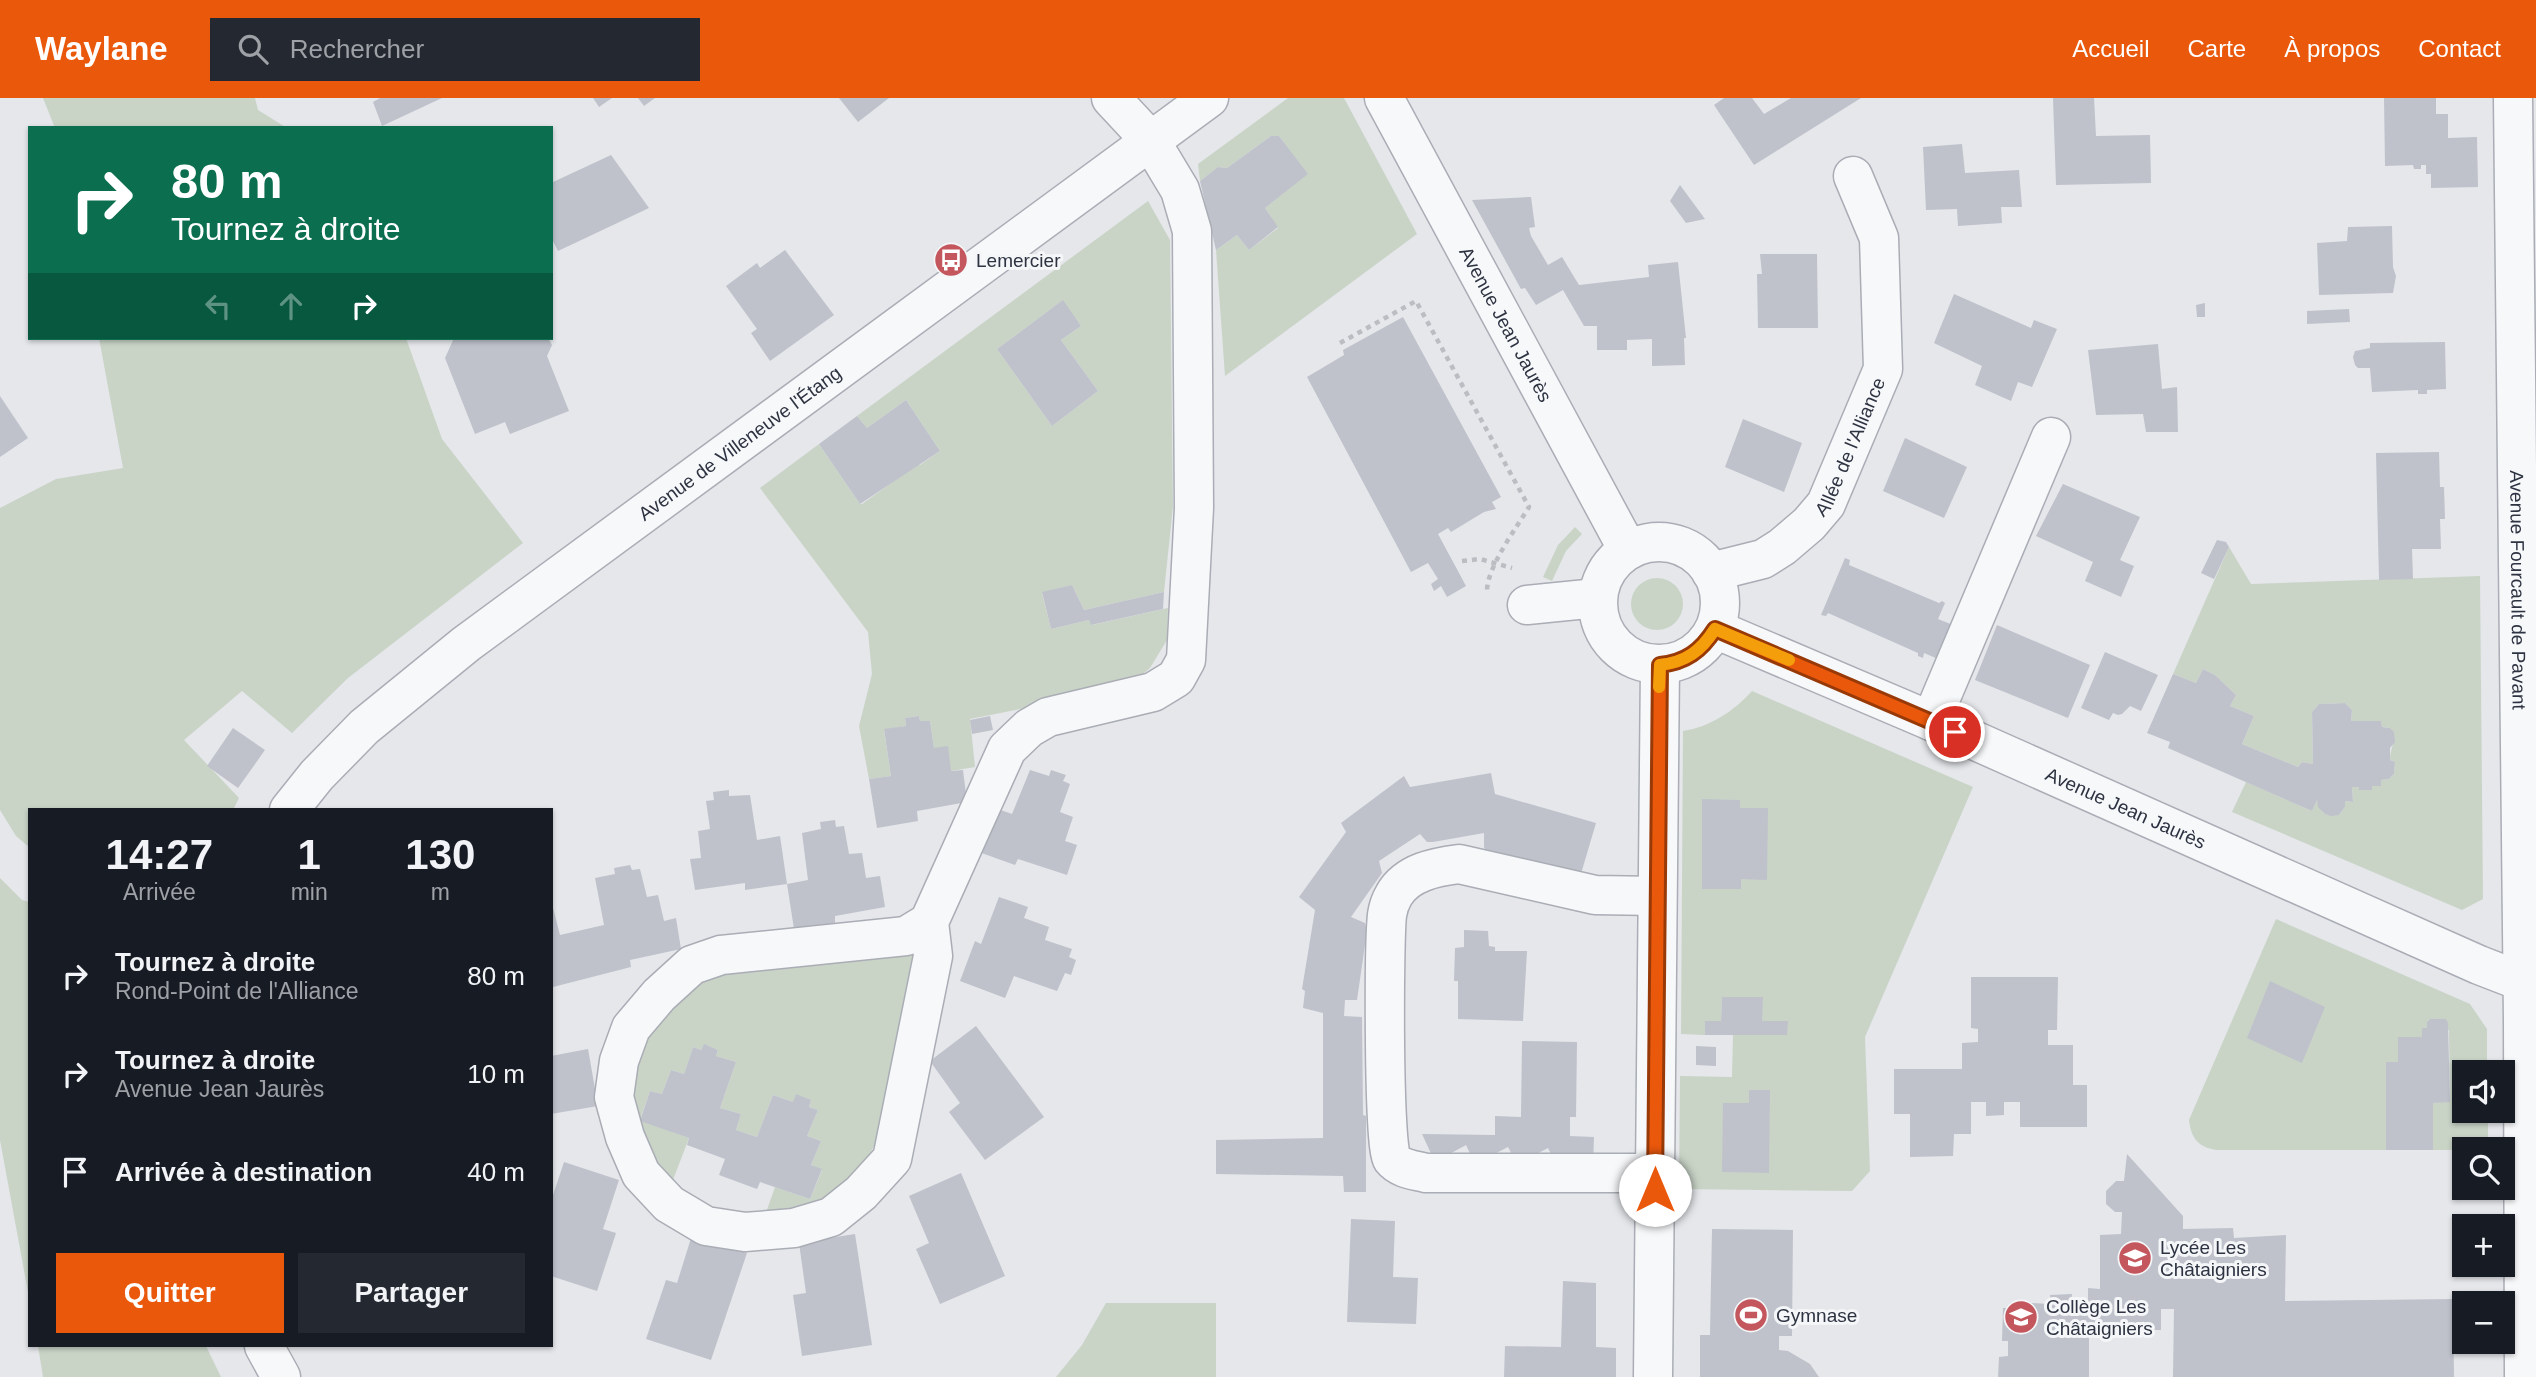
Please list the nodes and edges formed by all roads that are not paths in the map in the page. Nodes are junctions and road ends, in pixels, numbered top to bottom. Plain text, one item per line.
1 (1111, 98) edge
2 (1209, 98) edge
3 (1384, 98) edge
4 (2513, 98) edge
5 (1150, 140) junction
6 (2525, 143) edge
7 (1853, 176) dead end
8 (2051, 437) dead end
9 (1628, 550) junction
10 (1712, 572) junction
11 (1524, 588) road end
12 (1597, 598) junction
13 (1715, 629) junction
14 (1660, 665) junction
15 (1931, 721) junction
16 (291, 808) edge
17 (1657, 896) junction
18 (929, 922) junction
19 (2529, 984) edge
20 (1655, 1173) junction
21 (265, 1347) edge
22 (281, 1377) edge
23 (1653, 1377) edge
24 (2524, 1377) edge

1 - 5 street
2 - 5 street, Avenue de Villeneuve l'Étang
3 - 9 street, Avenue Jean Jaurès
4 - 6 street, Avenue Fourcault de Pavant
5 - 16 street, Avenue de Villeneuve l'Étang
5 - 18 street
6 - 19 street, Avenue Fourcault de Pavant
7 - 10 street, Allée de l'Alliance
8 - 15 street
9 - 10 street
9 - 12 street
10 - 13 street
11 - 12 street
12 - 14 street
13 - 14 street
13 - 15 street, Avenue Jean Jaurès
14 - 17 street
15 - 19 street, Avenue Jean Jaurès
17 - 20 street
17 - 20 street
18 - 18 street
19 - 24 street, Avenue Fourcault de Pavant
20 - 23 street
21 - 22 street

